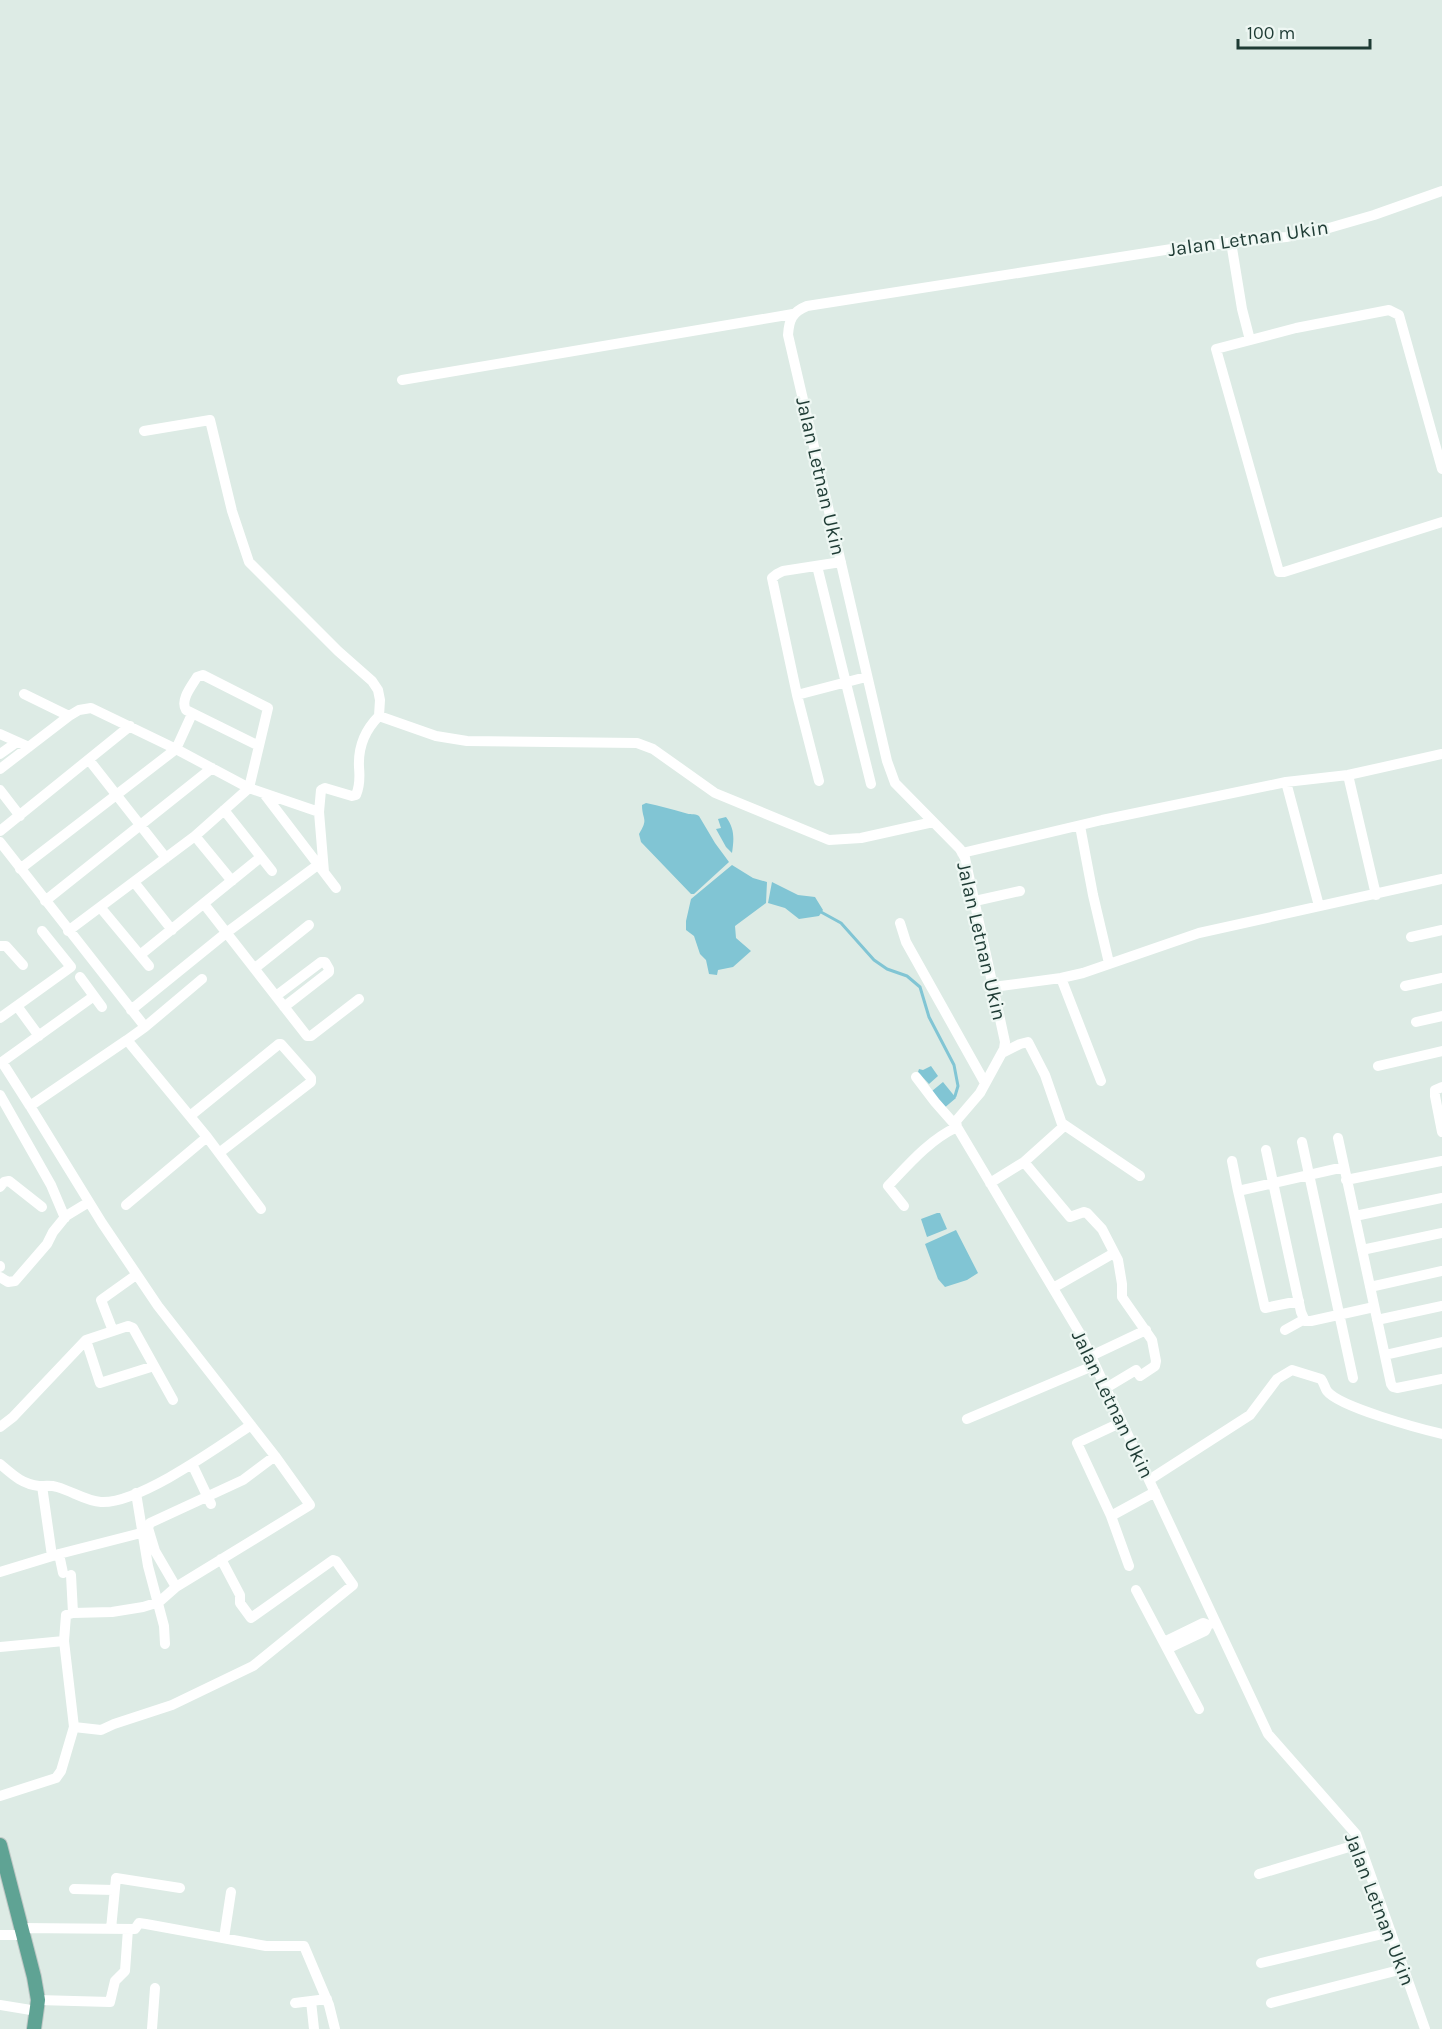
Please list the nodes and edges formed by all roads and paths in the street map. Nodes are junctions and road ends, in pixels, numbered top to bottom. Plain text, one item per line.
1 (1442, 191) edge
2 (1232, 242) junction
3 (793, 314) junction
4 (1250, 340) junction
5 (402, 380) dead end
6 (144, 431) dead end
7 (1442, 469) edge
8 (1442, 522) edge
9 (841, 562) junction
10 (817, 566) junction
11 (866, 677) junction
12 (846, 682) junction
13 (24, 694) dead end
14 (797, 695) junction
15 (192, 714) junction
16 (69, 716) junction
17 (379, 716) junction
18 (130, 726) junction
19 (0, 734) edge
20 (17, 742) junction
21 (259, 746) junction
22 (29, 747) junction
23 (176, 749) junction
24 (0, 754) edge
25 (1442, 754) edge
26 (89, 760) junction
27 (212, 768) junction
28 (0, 769) edge
29 (1348, 775) junction
30 (819, 781) dead end
31 (1286, 782) junction
32 (871, 784) dead end
33 (249, 788) junction
34 (0, 790) edge
35 (117, 795) junction
36 (264, 795) junction
37 (224, 810) junction
38 (320, 812) junction
39 (20, 816) junction
40 (933, 822) junction
41 (141, 825) junction
42 (1080, 826) junction
43 (0, 831) edge
44 (195, 836) junction
45 (0, 842) edge
46 (962, 853) junction
47 (261, 857) junction
48 (166, 858) junction
49 (321, 868) junction
50 (20, 869) junction
51 (272, 871) dead end
52 (1442, 879) edge
53 (232, 881) junction
54 (134, 882) junction
55 (336, 888) dead end
56 (1020, 891) dead end
57 (1376, 894) junction
58 (45, 901) junction
59 (975, 901) junction
60 (204, 904) junction
61 (1319, 906) junction
62 (100, 907) junction
63 (900, 923) dead end
64 (309, 925) dead end
65 (172, 930) junction
66 (1442, 930) edge
67 (42, 931) dead end
68 (68, 931) junction
69 (226, 933) junction
70 (1411, 937) dead end
71 (0, 946) edge
72 (140, 956) junction
73 (1109, 963) junction
74 (23, 965) dead end
75 (149, 966) dead end
76 (255, 968) junction
77 (80, 977) dead end
78 (1061, 978) junction
79 (1442, 978) edge
80 (202, 979) dead end
81 (1405, 986) dead end
82 (993, 987) junction
83 (94, 996) junction
84 (276, 996) junction
85 (359, 999) dead end
86 (17, 1006) junction
87 (285, 1006) junction
88 (102, 1007) dead end
89 (131, 1010) junction
90 (1442, 1016) edge
91 (0, 1018) edge
92 (1416, 1022) dead end
93 (142, 1023) dead end
94 (39, 1036) junction
95 (128, 1040) junction
96 (1442, 1051) edge
97 (1002, 1053) junction
98 (1, 1062) edge
99 (1377, 1066) dead end
100 (916, 1077) dead end
101 (1101, 1081) dead end
102 (986, 1083) junction
103 (1442, 1087) edge
104 (0, 1095) edge
105 (30, 1106) junction
106 (190, 1116) junction
107 (1063, 1124) junction
108 (957, 1127) junction
109 (1442, 1132) edge
110 (207, 1137) junction
111 (1338, 1138) dead end
112 (1302, 1142) dead end
113 (1266, 1150) dead end
114 (219, 1152) junction
115 (1232, 1161) dead end
116 (1442, 1161) edge
117 (1024, 1162) junction
118 (1344, 1167) junction
119 (1310, 1175) junction
120 (1140, 1176) dead end
121 (1346, 1180) junction
122 (990, 1183) junction
123 (1274, 1183) junction
124 (0, 1187) edge
125 (1239, 1191) junction
126 (1442, 1198) edge
127 (89, 1202) junction
128 (126, 1205) dead end
129 (904, 1206) dead end
130 (42, 1207) dead end
131 (261, 1209) dead end
132 (1355, 1216) junction
133 (65, 1218) junction
134 (1442, 1233) edge
135 (1362, 1251) junction
136 (1114, 1253) junction
137 (1442, 1271) edge
138 (136, 1275) junction
139 (0, 1277) edge
140 (1370, 1287) junction
141 (1053, 1288) junction
142 (1299, 1301) junction
143 (1442, 1306) edge
144 (1374, 1307) junction
145 (1340, 1315) junction
146 (1377, 1320) junction
147 (1305, 1321) junction
148 (1146, 1330) junction
149 (1285, 1330) dead end
150 (113, 1331) junction
151 (86, 1340) junction
152 (1442, 1342) edge
153 (1385, 1355) junction
154 (1093, 1360) junction
155 (154, 1366) junction
156 (1353, 1378) dead end
157 (1442, 1379) edge
158 (1106, 1388) junction
159 (173, 1400) dead end
160 (967, 1419) dead end
161 (1122, 1422) junction
162 (251, 1425) junction
163 (0, 1427) edge
164 (1442, 1434) edge
165 (275, 1456) junction
166 (0, 1464) edge
167 (192, 1464) junction
168 (1149, 1480) junction
169 (42, 1486) junction
170 (138, 1492) junction
171 (1155, 1492) junction
172 (209, 1500) junction
173 (1111, 1516) junction
174 (141, 1533) junction
175 (55, 1555) junction
176 (221, 1559) junction
177 (1129, 1566) dead end
178 (0, 1572) edge
179 (176, 1587) junction
180 (1136, 1590) dead end
181 (159, 1602) junction
182 (72, 1613) junction
183 (1212, 1623) junction
184 (64, 1641) junction
185 (165, 1644) dead end
186 (1166, 1645) junction
187 (0, 1647) edge
188 (1199, 1709) dead end
189 (74, 1727) junction
190 (0, 1797) edge
191 (1359, 1844) junction
192 (0, 1845) edge
193 (1259, 1874) dead end
194 (180, 1887) dead end
195 (74, 1889) dead end
196 (114, 1890) junction
197 (231, 1892) dead end
198 (111, 1929) junction
199 (128, 1929) junction
200 (22, 1931) junction
201 (1390, 1932) junction
202 (0, 1935) edge
203 (224, 1938) junction
204 (1261, 1963) dead end
205 (1403, 1969) junction
206 (155, 1988) dead end
207 (327, 1999) junction
208 (311, 2001) junction
209 (295, 2003) dead end
210 (1271, 2003) dead end
211 (0, 2005) edge
212 (38, 2005) junction
213 (34, 2029) edge
214 (152, 2029) edge
215 (314, 2029) edge
216 (335, 2029) edge
217 (1425, 2029) edge

1 - 2 street, Jalan Letnan Ukin
2 - 3 street, Jalan Letnan Ukin
2 - 4 street
3 - 5 street
3 - 9 street, Jalan Letnan Ukin
4 - 7 street
4 - 8 street
6 - 17 street
9 - 10 street
9 - 11 street, Jalan Letnan Ukin
10 - 12 street
10 - 14 street
11 - 12 street
11 - 40 street, Jalan Letnan Ukin
12 - 14 street
12 - 32 street
13 - 16 street
14 - 30 street
15 - 21 street
15 - 21 street
15 - 23 street
16 - 18 street
16 - 22 street
17 - 38 street
17 - 40 street
18 - 23 street
18 - 26 street
19 - 20 street
20 - 22 street
20 - 24 street
21 - 33 street
22 - 28 street
23 - 27 street
23 - 35 street
25 - 29 street
26 - 35 street
26 - 39 street
27 - 33 street
27 - 41 street
29 - 31 street
29 - 57 street
31 - 42 street
31 - 61 street
33 - 36 street
33 - 37 street
34 - 39 street
35 - 41 street
35 - 50 street
36 - 38 street
36 - 49 street
37 - 44 street
37 - 47 street
38 - 49 street
39 - 43 street
40 - 46 street, Jalan Letnan Ukin
41 - 48 street
41 - 58 street
42 - 46 street
42 - 73 street
44 - 48 street
44 - 53 street
45 - 50 street
46 - 59 street, Jalan Letnan Ukin
47 - 51 street
47 - 53 street
48 - 54 street
49 - 55 street
49 - 69 street
50 - 58 street
52 - 57 street
53 - 60 street
54 - 62 street
54 - 65 street
56 - 59 street
57 - 61 street
58 - 68 street
59 - 82 street, Jalan Letnan Ukin
60 - 65 street
60 - 69 street
61 - 73 street
62 - 68 street
62 - 72 street
63 - 102 street
64 - 76 street
65 - 72 street
66 - 70 street
67 - 86 street
68 - 89 street
69 - 76 street
69 - 89 street
71 - 74 street
72 - 75 street
73 - 78 street
76 - 84 street
77 - 83 street
78 - 82 street
78 - 101 street
79 - 81 street
80 - 95 street
82 - 97 street, Jalan Letnan Ukin
83 - 88 street
83 - 94 street
84 - 87 street
84 - 87 street
85 - 87 street
86 - 91 street
86 - 94 street
89 - 93 street
90 - 92 street
94 - 98 street
95 - 105 street
95 - 106 street
96 - 99 street
97 - 102 street, Jalan Letnan Ukin
97 - 107 street
98 - 105 street
100 - 108 street
102 - 108 street, Jalan Letnan Ukin
103 - 109 street
104 - 133 street
105 - 127 street
106 - 110 street
106 - 114 street
107 - 117 street
107 - 120 street
108 - 122 street, Jalan Letnan Ukin
108 - 129 street
110 - 114 street
110 - 128 street
111 - 118 street
112 - 119 street
113 - 123 street
114 - 131 street
115 - 125 street
116 - 121 street
117 - 122 street
117 - 136 street
118 - 119 street
118 - 121 street
119 - 123 street
119 - 145 street
121 - 132 street
122 - 141 street, Jalan Letnan Ukin
123 - 125 street
123 - 142 street
124 - 130 street
125 - 142 street
126 - 132 street
127 - 133 street
127 - 138 street
132 - 135 street
133 - 139 street
134 - 135 street
135 - 140 street
136 - 141 street
136 - 148 street
137 - 140 street
138 - 150 street
138 - 162 street
140 - 144 street
141 - 154 street, Jalan Letnan Ukin
142 - 147 street
143 - 146 street
144 - 145 street
144 - 146 street
145 - 147 street
145 - 156 street
146 - 153 street
147 - 149 street
148 - 154 street
148 - 158 street
150 - 151 street
150 - 155 street
151 - 155 street
151 - 163 street
152 - 153 street
153 - 157 street
154 - 158 street, Jalan Letnan Ukin
154 - 160 street
155 - 159 street
158 - 161 street, Jalan Letnan Ukin
161 - 168 street, Jalan Letnan Ukin
161 - 173 street
162 - 165 street
162 - 167 street
164 - 168 street
165 - 172 street
165 - 176 street
166 - 169 street
167 - 170 street
167 - 172 street
168 - 171 street, Jalan Letnan Ukin
169 - 170 street
169 - 175 street
170 - 174 street
171 - 173 street
171 - 183 street, Jalan Letnan Ukin
172 - 179 street
173 - 177 street
174 - 175 street
174 - 181 street
175 - 178 street
175 - 182 street
176 - 179 street
176 - 189 street
179 - 181 street
180 - 186 street
181 - 182 street
181 - 185 street
182 - 184 street
183 - 186 street
183 - 191 street, Jalan Letnan Ukin
184 - 187 street
184 - 189 street
186 - 188 street
189 - 190 street
191 - 193 street
191 - 201 street, Jalan Letnan Ukin
192 - 200 main road
194 - 196 street
195 - 196 street
196 - 198 street
197 - 203 street
198 - 199 street
198 - 200 street
199 - 203 street
199 - 212 street
200 - 202 street
200 - 212 main road
201 - 204 street
201 - 205 street, Jalan Letnan Ukin
203 - 207 street
205 - 210 street
205 - 217 street, Jalan Letnan Ukin
206 - 214 street
207 - 208 street
207 - 216 street
208 - 209 street
208 - 215 street
211 - 212 street
212 - 213 main road

